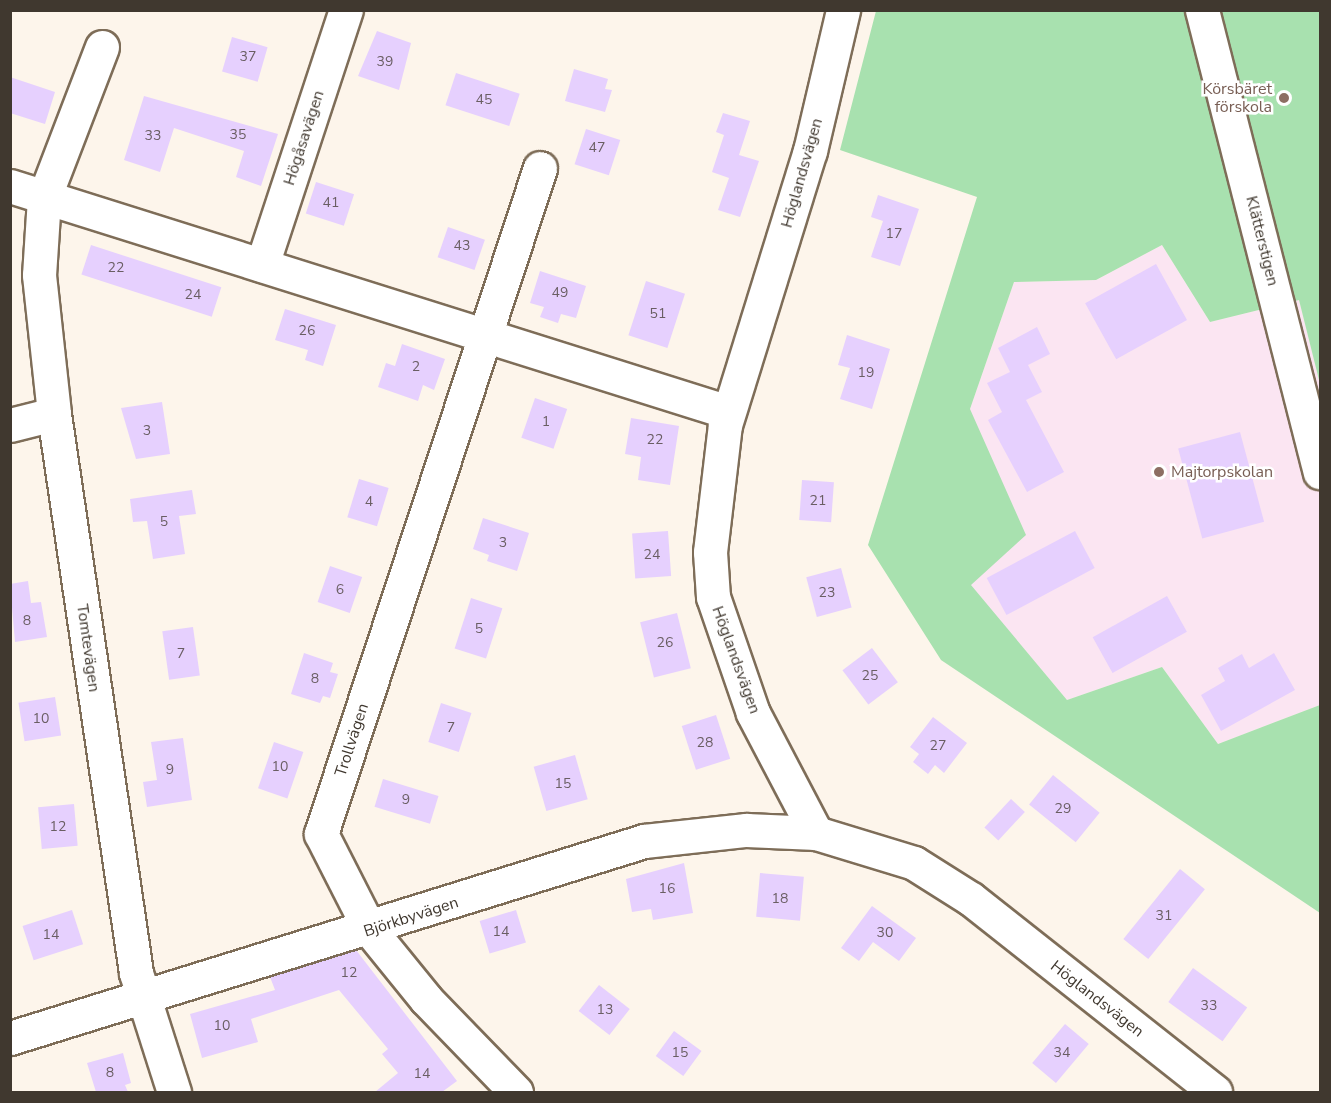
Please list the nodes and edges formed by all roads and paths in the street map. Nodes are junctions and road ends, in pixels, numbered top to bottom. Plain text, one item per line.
1 (346, 10) edge
2 (843, 10) edge
3 (1202, 10) edge
4 (102, 47) dead end
5 (540, 168) dead end
6 (10, 186) edge
7 (44, 198) junction
8 (262, 266) junction
9 (485, 335) junction
10 (728, 412) junction
11 (54, 414) junction
12 (10, 425) edge
13 (1320, 471) edge
14 (816, 833) junction
15 (370, 930) junction
16 (144, 998) junction
17 (10, 1038) edge
18 (174, 1092) edge
19 (516, 1092) edge
20 (1215, 1092) edge

1 - 8 street, Högåsavägen
2 - 10 street, Höglandsvägen
3 - 13 street, Klätterstigen
4 - 7 street
5 - 9 street
6 - 7 street
7 - 8 street
7 - 11 street, Tomtevägen
8 - 9 street
9 - 10 street
9 - 15 street, Trollvägen
10 - 14 street, Höglandsvägen
11 - 12 street
11 - 16 street, Tomtevägen
14 - 15 street, Björkbyvägen
14 - 20 street, Höglandsvägen
15 - 16 street, Björkbyvägen
15 - 19 street, Trollvägen
16 - 17 street, Björkbyvägen
16 - 18 street, Tomtevägen

